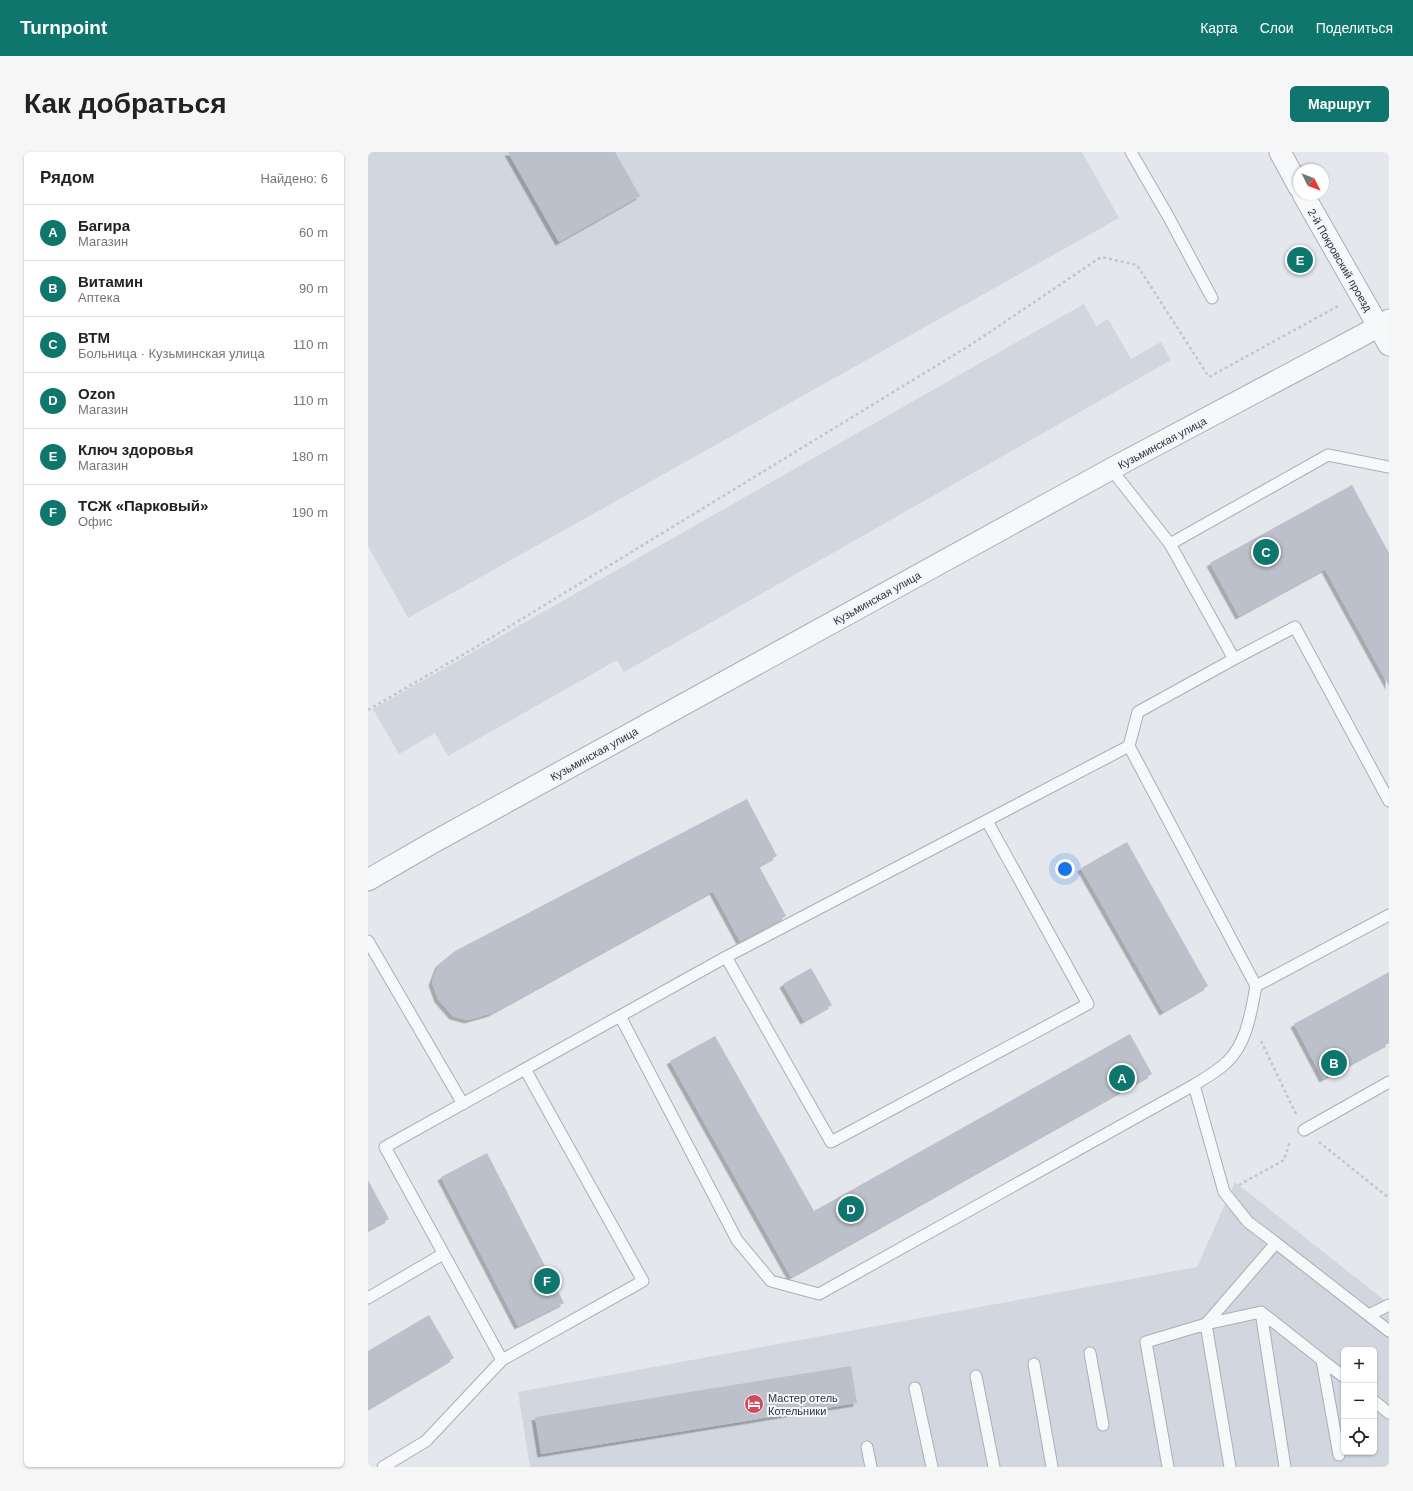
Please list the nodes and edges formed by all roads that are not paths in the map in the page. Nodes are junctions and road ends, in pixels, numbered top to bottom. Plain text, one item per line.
1 (1131, 152) edge
2 (1280, 152) edge
3 (1293, 176) edge
4 (1307, 200) edge
5 (1212, 298) dead end
6 (1383, 323) edge
7 (1389, 345) edge
8 (1389, 467) edge
9 (1111, 469) junction
10 (1170, 544) junction
11 (1234, 659) junction
12 (1129, 746) junction
13 (1389, 801) edge
14 (987, 821) junction
15 (368, 880) edge
16 (1389, 915) edge
17 (368, 941) edge
18 (726, 957) junction
19 (1256, 986) junction
20 (620, 1016) junction
21 (525, 1069) junction
22 (1389, 1082) edge
23 (1194, 1085) junction
24 (462, 1104) junction
25 (1304, 1130) road end
26 (1276, 1244) junction
27 (443, 1254) junction
28 (368, 1298) edge
29 (1389, 1305) edge
30 (1261, 1312) junction
31 (1369, 1315) junction
32 (1206, 1324) junction
33 (1389, 1331) edge
34 (1090, 1353) dead end
35 (502, 1360) junction
36 (1322, 1360) junction
37 (1034, 1364) dead end
38 (1341, 1375) edge
39 (976, 1376) dead end
40 (915, 1388) dead end
41 (1377, 1403) edge
42 (1389, 1413) edge
43 (1103, 1426) dead end
44 (867, 1447) dead end
45 (1339, 1455) dead end
46 (383, 1467) edge
47 (871, 1467) edge
48 (932, 1467) edge
49 (994, 1467) edge
50 (1052, 1467) edge
51 (1168, 1467) edge
52 (1230, 1467) edge
53 (1285, 1467) edge

1 - 5 lane
2 - 3 street
4 - 6 street, 2-й Покровский проезд
6 - 7 street, 2-й Покровский проезд
6 - 9 street, Кузьминская улица
8 - 10 lane
9 - 10 lane
9 - 15 street, Кузьминская улица
10 - 11 lane
11 - 12 lane
11 - 13 lane
12 - 14 lane
12 - 19 lane
14 - 18 lane
14 - 18 lane
16 - 19 lane
17 - 24 lane
18 - 20 lane
19 - 23 lane
20 - 21 lane
20 - 23 lane
21 - 24 lane
21 - 35 lane
22 - 25 lane
23 - 26 lane
24 - 27 lane
26 - 31 lane
26 - 32 lane
27 - 28 lane
27 - 35 lane
29 - 31 lane
30 - 32 lane
30 - 36 lane
30 - 53 lane
31 - 33 lane
32 - 51 lane
32 - 52 lane
34 - 43 lane
35 - 46 lane
36 - 38 lane
36 - 45 lane
37 - 50 lane
39 - 49 lane
40 - 48 lane
41 - 42 lane
44 - 47 lane

